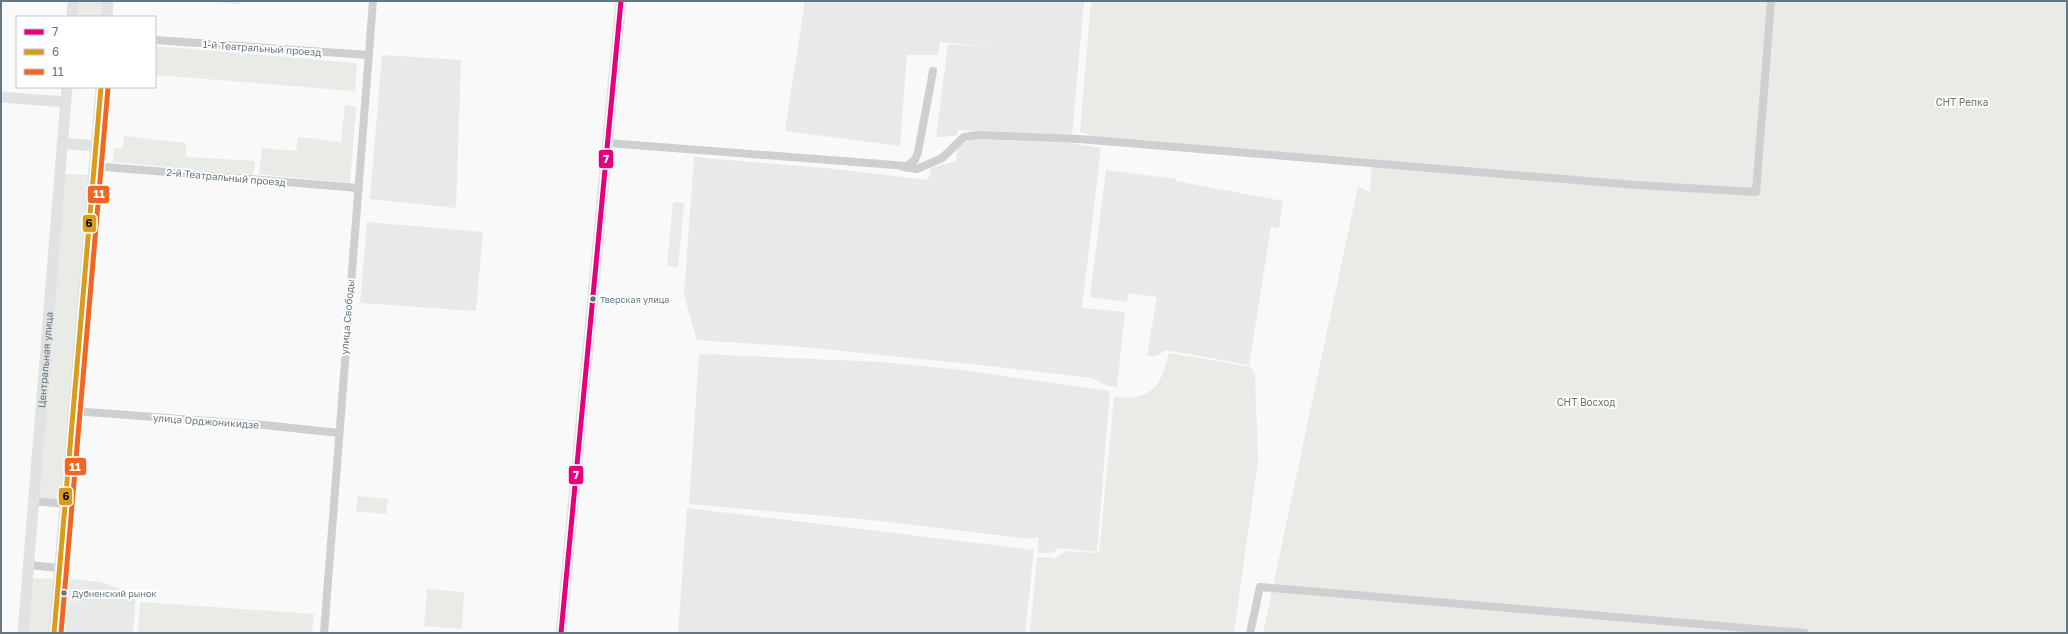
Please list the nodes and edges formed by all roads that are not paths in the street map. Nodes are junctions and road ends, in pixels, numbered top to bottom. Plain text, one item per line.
1 (73, 1) edge
2 (108, 1) edge
3 (373, 1) edge
4 (621, 1) edge
5 (1771, 1) edge
6 (72, 16) edge
7 (107, 16) edge
8 (156, 40) edge
9 (368, 55) junction
10 (932, 71) dead end
11 (67, 88) edge
12 (100, 88) edge
13 (1, 97) edge
14 (66, 102) junction
15 (62, 143) junction
16 (608, 143) junction
17 (95, 146) junction
18 (94, 166) junction
19 (904, 167) junction
20 (358, 188) junction
21 (73, 411) junction
22 (338, 433) junction
23 (33, 501) junction
24 (65, 504) junction
25 (28, 565) junction
26 (60, 568) junction
27 (23, 633) edge
28 (54, 633) edge
29 (324, 633) edge
30 (561, 633) edge
31 (1250, 633) edge
32 (1805, 633) edge

1 - 6 street
2 - 7 street
3 - 9 street, улица Свободы
4 - 16 street
5 - 19 street
8 - 9 street, 1-й Театральный проезд
9 - 20 street, улица Свободы
10 - 19 street
11 - 14 street, Центральная улица
12 - 17 street
13 - 14 street
14 - 15 street, Центральная улица
15 - 17 street
15 - 23 street, Центральная улица
16 - 19 street
16 - 30 street
17 - 18 street
18 - 20 street, 2-й Театральный проезд
18 - 21 street
20 - 22 street, улица Свободы
21 - 22 street, улица Орджоникидзе
21 - 24 street
22 - 29 street, улица Свободы
23 - 24 street
23 - 25 street, Центральная улица
24 - 26 street
25 - 26 street
25 - 27 street, Центральная улица
26 - 28 street
31 - 32 street

